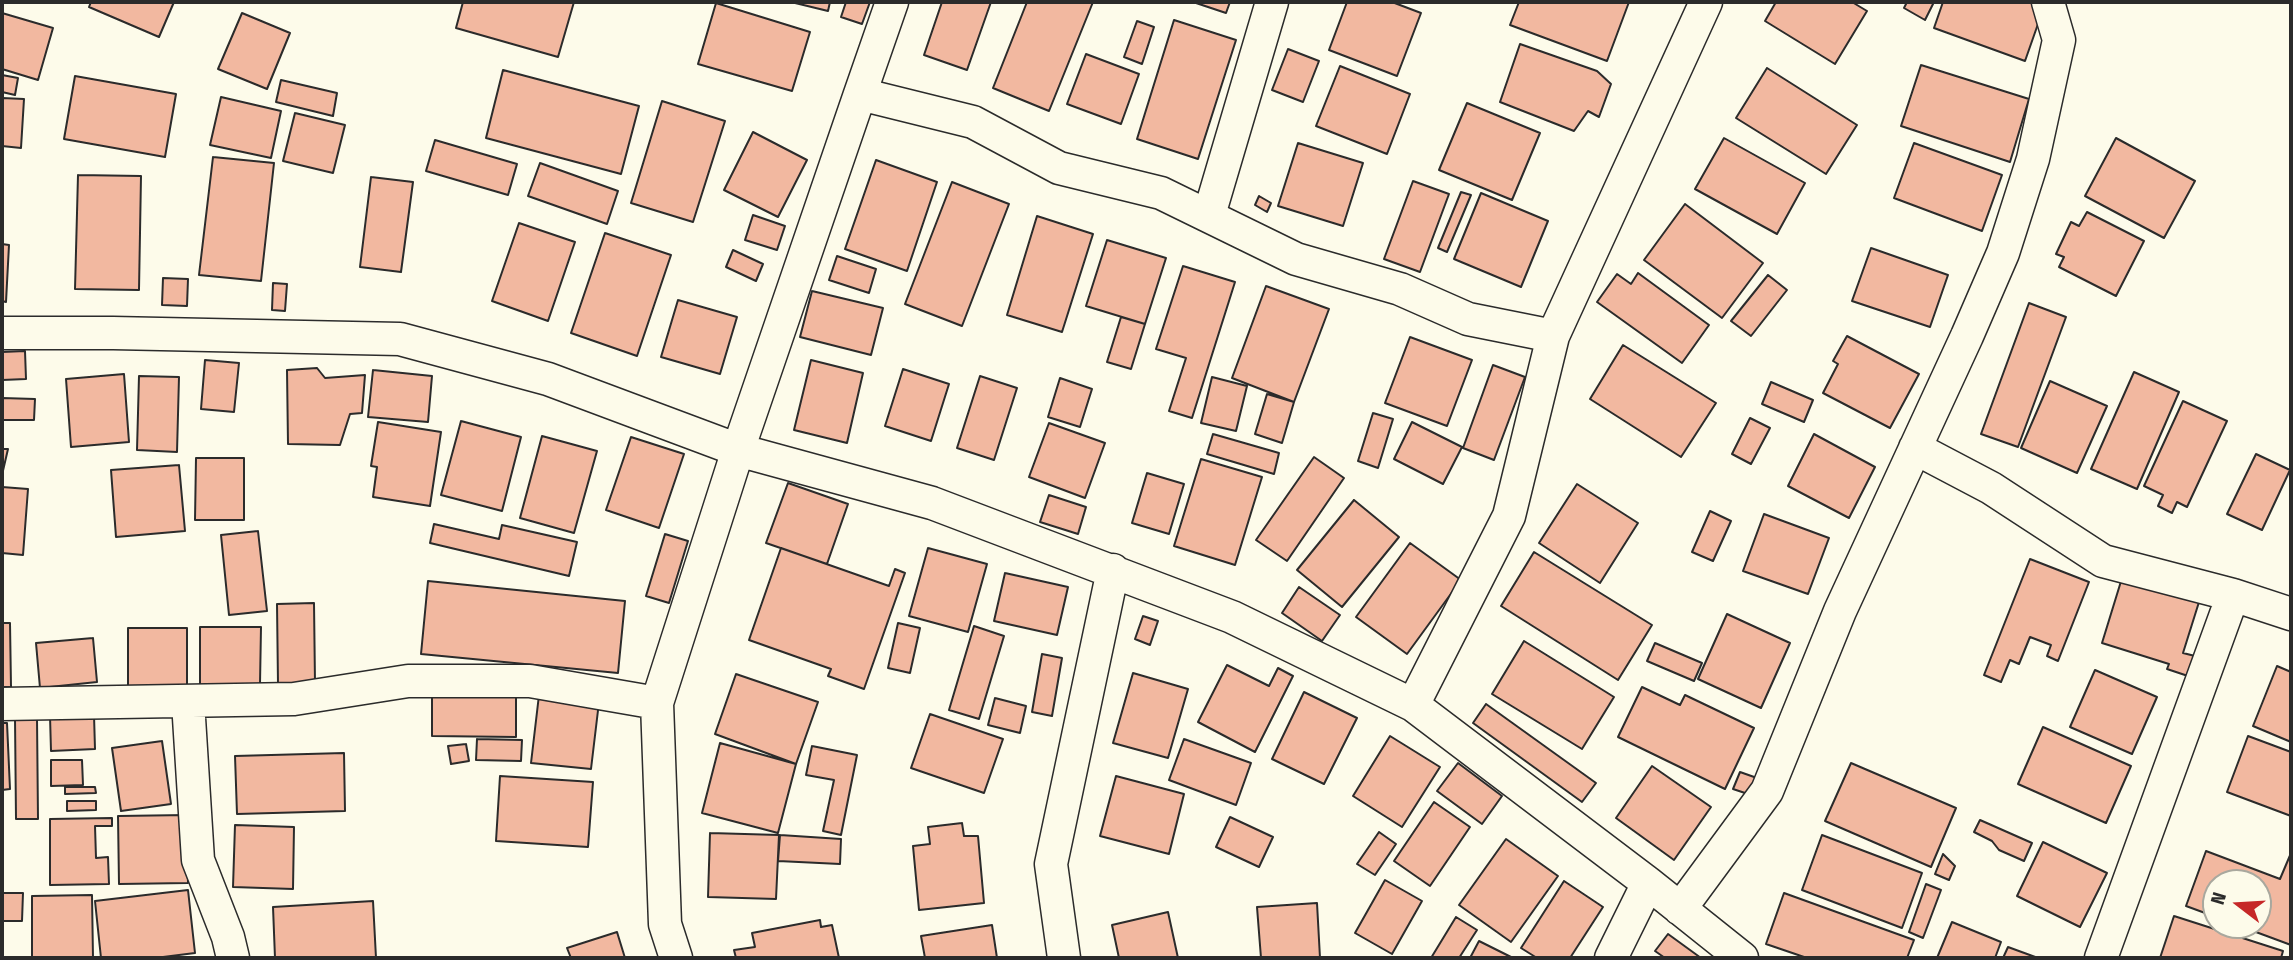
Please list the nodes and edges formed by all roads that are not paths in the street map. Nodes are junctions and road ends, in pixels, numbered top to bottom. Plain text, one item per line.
1 (892, 2) edge
2 (1272, 2) edge
3 (1706, 2) edge
4 (2048, 2) edge
5 (860, 94) junction
6 (1209, 215) junction
7 (2, 333) edge
8 (1553, 336) junction
9 (1915, 448) junction
10 (738, 450) junction
11 (1113, 570) junction
12 (2233, 596) junction
13 (2291, 614) edge
14 (188, 702) junction
15 (657, 703) junction
16 (2, 704) edge
17 (1413, 705) junction
18 (1648, 883) junction
19 (1680, 909) junction
20 (233, 958) edge
21 (676, 958) edge
22 (1064, 958) edge
23 (1611, 958) edge
24 (1742, 958) edge
25 (2101, 958) edge

1 - 5 street
2 - 6 street
3 - 8 street
4 - 9 street
5 - 6 street
5 - 10 street
6 - 8 street
7 - 10 street
8 - 17 street
9 - 12 street
9 - 19 street
10 - 11 street
10 - 15 street
11 - 17 street
11 - 22 street
12 - 13 street
12 - 25 street
14 - 15 street
14 - 16 street
14 - 20 street
15 - 21 street
17 - 18 street
18 - 19 street
18 - 23 street
19 - 24 street

